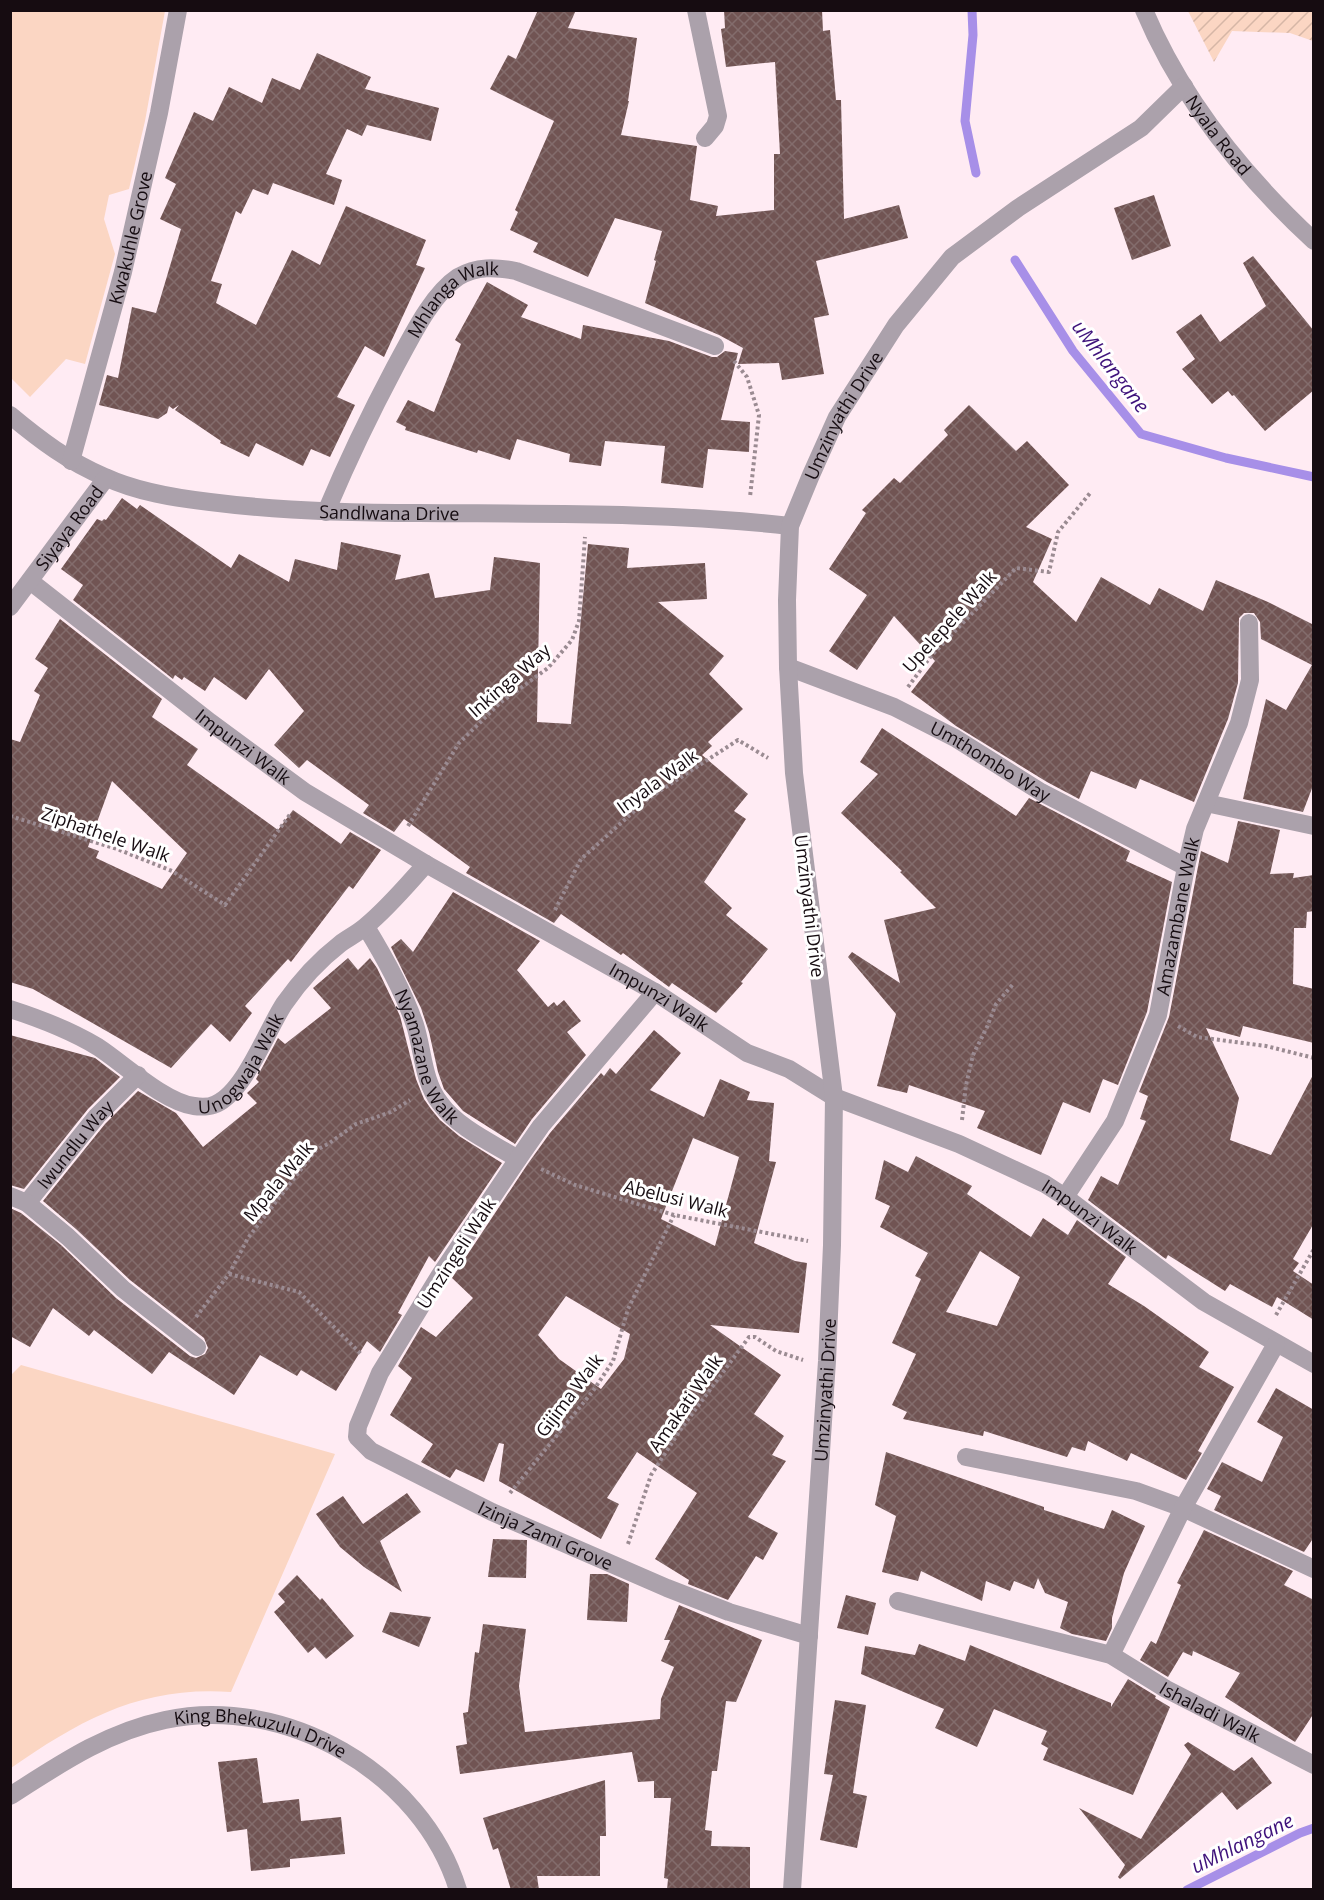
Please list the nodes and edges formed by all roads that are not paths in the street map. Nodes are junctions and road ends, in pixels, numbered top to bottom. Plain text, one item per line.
1 (178, 10) edge
2 (696, 10) edge
3 (1144, 10) edge
4 (1184, 87) junction
5 (705, 138) dead end
6 (1314, 242) edge
7 (715, 346) road end
8 (10, 415) edge
9 (71, 461) junction
10 (106, 478) junction
11 (326, 512) junction
12 (790, 526) junction
13 (30, 581) junction
14 (10, 608) edge
15 (1249, 623) dead end
16 (788, 667) junction
17 (1206, 803) junction
18 (1314, 826) edge
19 (426, 864) junction
20 (1186, 867) junction
21 (366, 927) junction
22 (655, 992) junction
23 (10, 1009) edge
24 (138, 1075) junction
25 (834, 1097) junction
26 (518, 1159) junction
27 (10, 1196) edge
28 (1065, 1197) junction
29 (27, 1203) junction
30 (1276, 1344) junction
31 (197, 1347) dead end
32 (1314, 1365) edge
33 (380, 1373) joint
34 (966, 1457) dead end
35 (1183, 1508) junction
36 (1314, 1569) edge
37 (898, 1601) dead end
38 (809, 1636) junction
39 (1111, 1655) junction
40 (1314, 1765) edge
41 (10, 1796) edge
42 (458, 1890) edge
43 (792, 1890) edge

1 - 9 street, Kwakuhle Grove
2 - 5 street
3 - 4 street, Nyala Road
4 - 6 street, Nyala Road
4 - 12 street, Umzinyathi Drive
7 - 11 street, Mhlanga Walk
8 - 9 street, Sandlwana Drive
9 - 10 street, Sandlwana Drive
10 - 11 street, Sandlwana Drive
10 - 13 street, Siyaya Road
11 - 12 street, Sandlwana Drive
12 - 16 street, Umzinyathi Drive
13 - 14 street, Siyaya Road
13 - 19 street, Impunzi Walk
15 - 17 street, Amazambane Walk
16 - 20 street, Umthombo Way
16 - 25 street, Umzinyathi Drive
17 - 18 street
17 - 20 street, Amazambane Walk
19 - 21 street, Unogwaja Walk
19 - 22 street, Impunzi Walk
20 - 28 street, Amazambane Walk
21 - 24 street, Unogwaja Walk
21 - 26 street, Nyamazane Walk
22 - 25 street, Impunzi Walk
22 - 26 street, Umzingeli Walk
23 - 24 street, Unogwaja Walk
24 - 29 street, Iwundlu Way
25 - 28 street, Impunzi Walk
25 - 38 street, Umzinyathi Drive
26 - 33 street, Umzingeli Walk
27 - 29 street, Iwundlu Way
28 - 30 street, Impunzi Walk
29 - 31 street
30 - 32 street, Impunzi Walk
30 - 35 street
33 - 38 street, Izinja Zami Grove
34 - 35 street
35 - 36 street
35 - 39 street
37 - 39 street, Ishaladi Walk
38 - 43 street, Umzinyathi Drive
39 - 40 street, Ishaladi Walk
41 - 42 street, King Bhekuzulu Drive

